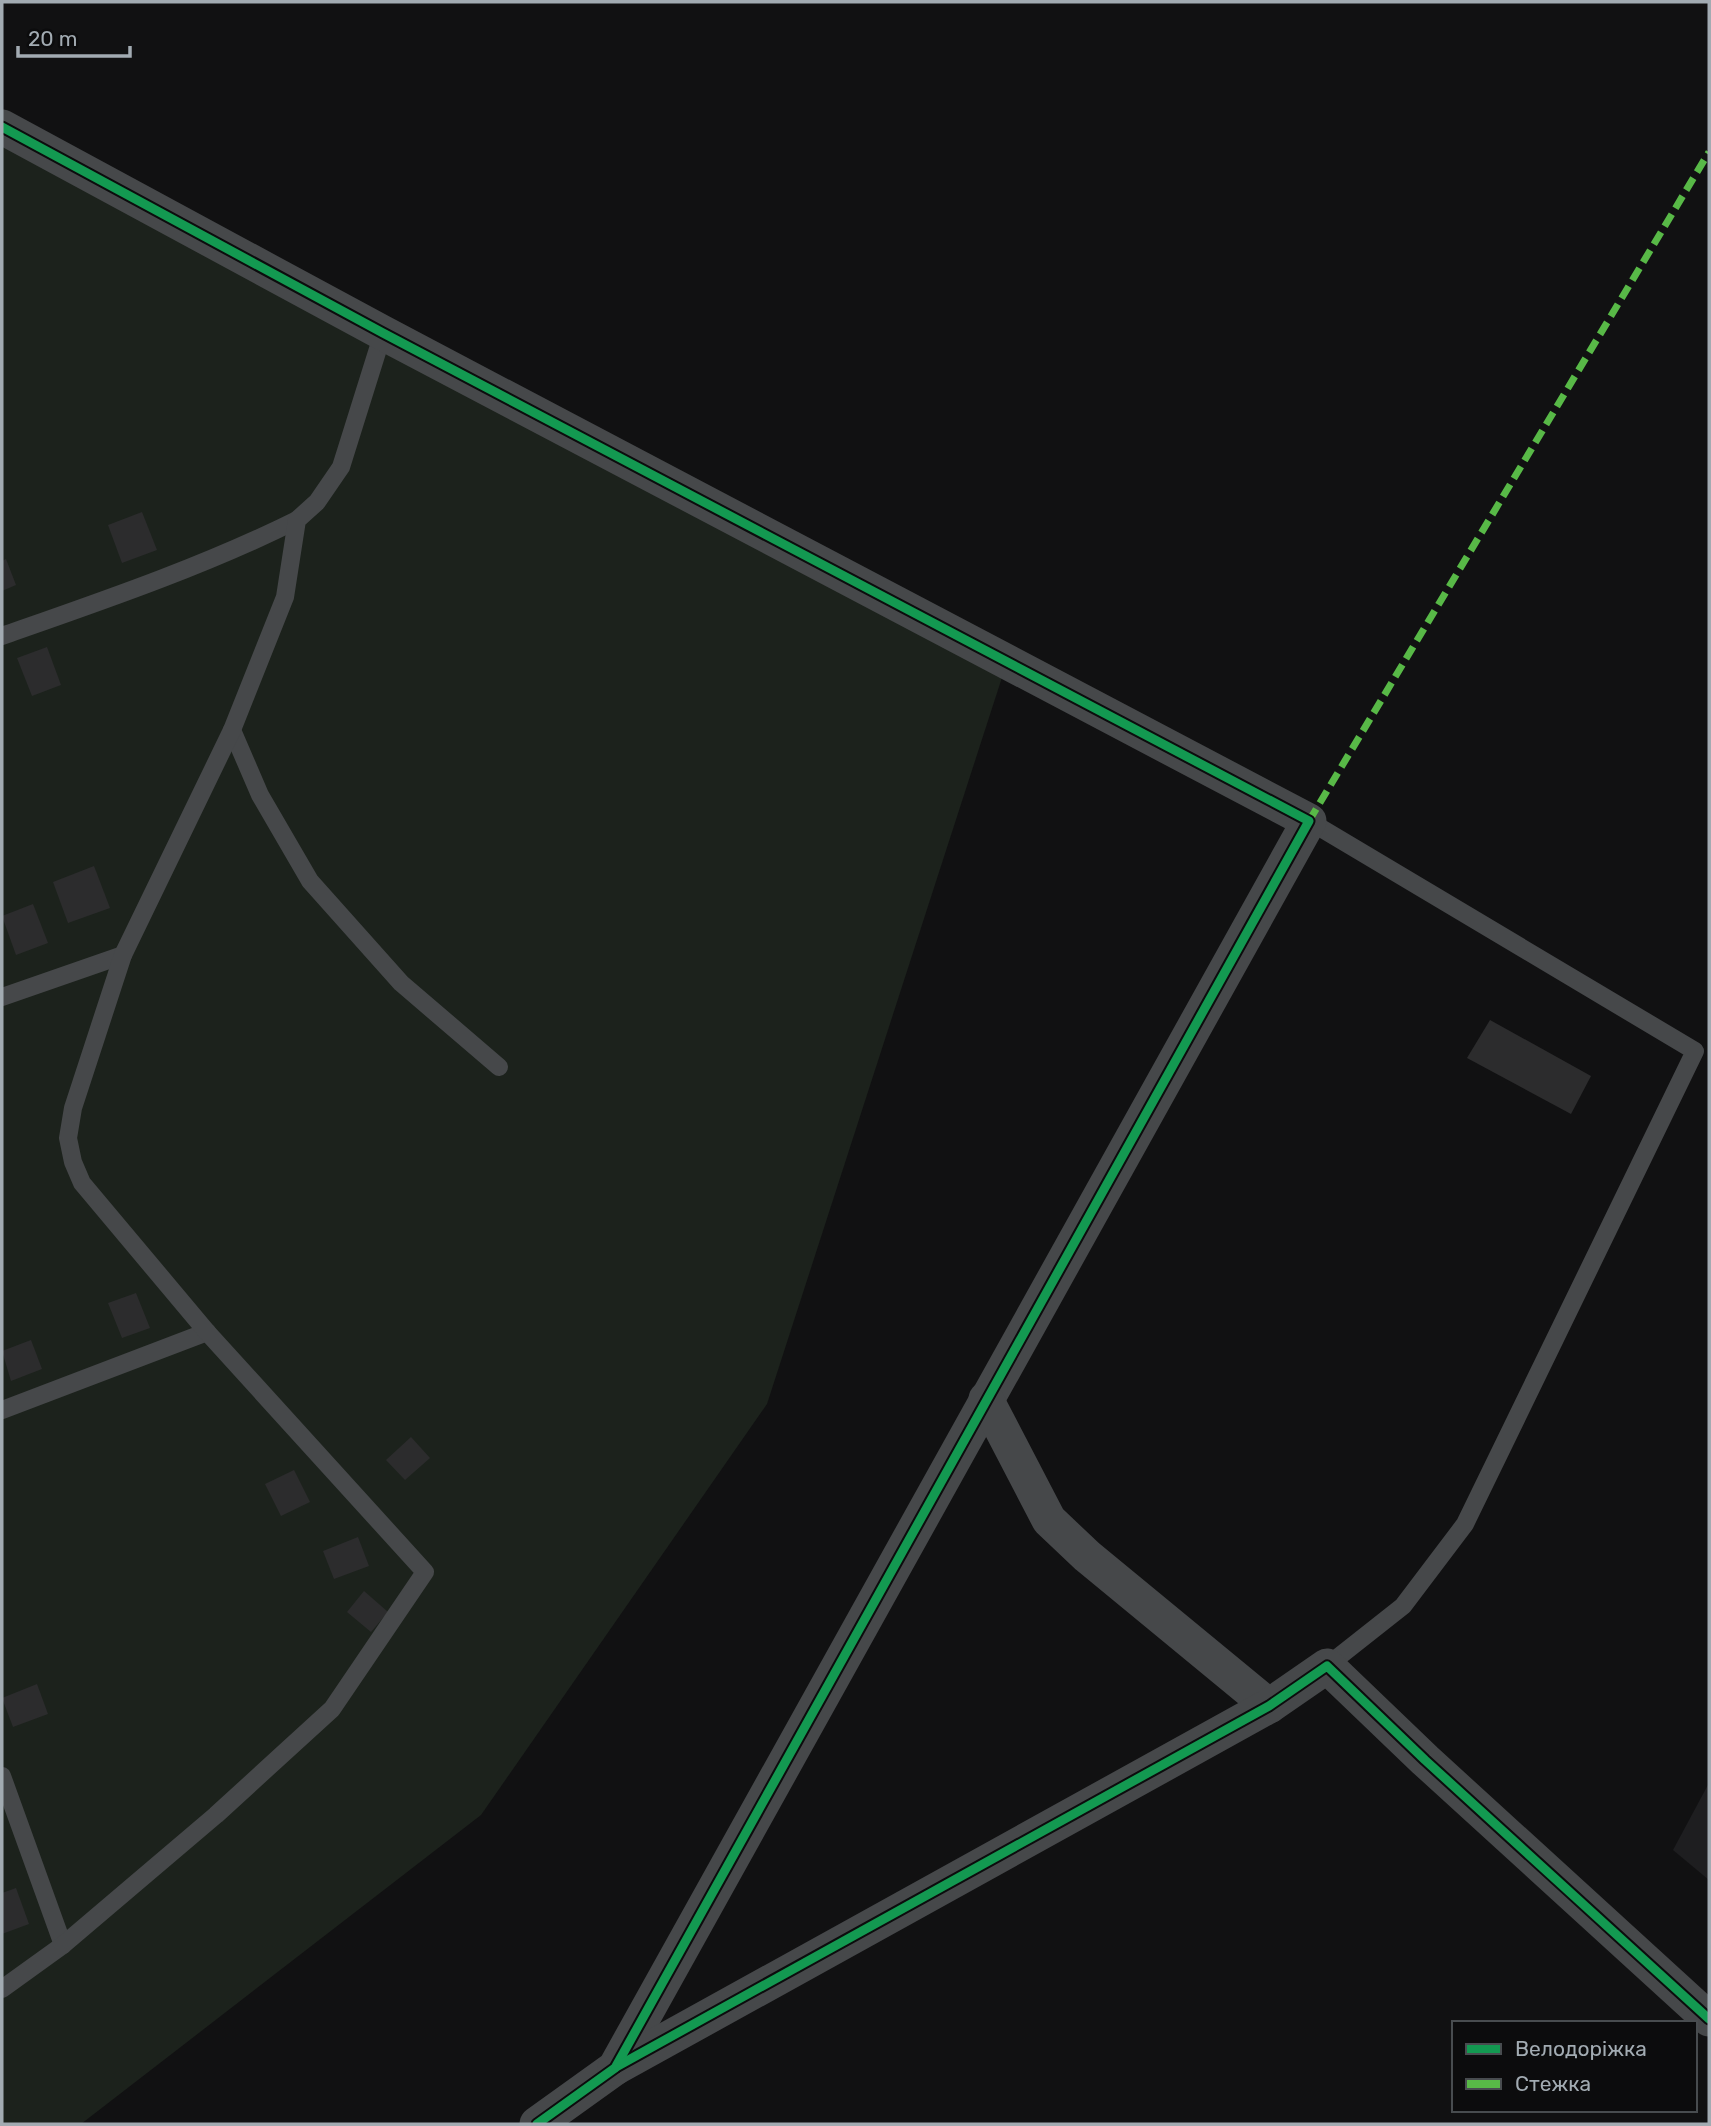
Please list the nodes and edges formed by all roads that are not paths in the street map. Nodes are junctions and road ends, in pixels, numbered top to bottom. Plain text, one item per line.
1 (2, 127) edge
2 (383, 333) junction
3 (297, 520) junction
4 (2, 636) edge
5 (232, 730) junction
6 (1309, 821) junction
7 (122, 955) junction
8 (2, 997) edge
9 (499, 1067) dead end
10 (207, 1332) junction
11 (986, 1399) junction
12 (2, 1410) edge
13 (1327, 1666) junction
14 (1269, 1706) junction
15 (2, 1776) edge
16 (63, 1945) junction
17 (2, 1989) edge
18 (1709, 2019) edge
19 (615, 2068) junction
20 (537, 2124) edge

1 - 2 street
2 - 3 lane
2 - 6 street
3 - 4 lane
3 - 5 lane
5 - 7 lane
5 - 9 lane
6 - 11 street
6 - 13 lane
7 - 8 lane
7 - 10 lane
10 - 12 lane
10 - 16 lane
11 - 14 street
11 - 19 street
13 - 14 street
13 - 18 street
14 - 19 street
15 - 16 lane
16 - 17 lane
19 - 20 street

